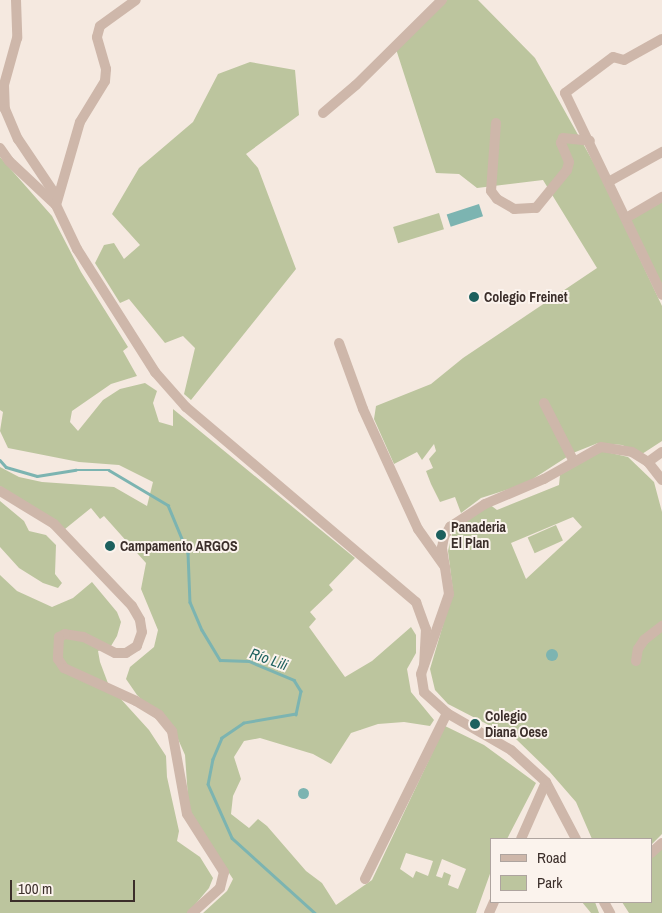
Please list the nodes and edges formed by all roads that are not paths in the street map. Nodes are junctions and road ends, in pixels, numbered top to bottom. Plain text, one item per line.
1 (16, 0) edge
2 (136, 0) edge
3 (442, 0) edge
4 (662, 39) edge
5 (323, 113) dead end
6 (496, 123) dead end
7 (590, 141) junction
8 (0, 148) edge
9 (662, 152) edge
10 (610, 181) junction
11 (662, 197) edge
12 (56, 201) junction
13 (626, 218) junction
14 (662, 295) edge
15 (340, 343) dead end
16 (544, 403) dead end
17 (662, 452) edge
18 (573, 460) junction
19 (648, 462) junction
20 (662, 480) edge
21 (0, 491) edge
22 (447, 570) junction
23 (662, 626) edge
24 (636, 661) dead end
25 (424, 664) junction
26 (447, 713) junction
27 (546, 782) junction
28 (521, 838) edge
29 (575, 838) edge
30 (662, 843) edge
31 (652, 852) edge
32 (365, 879) dead end
33 (192, 913) edge

1 - 12 street
2 - 12 street
3 - 5 street
4 - 7 street
6 - 7 street
7 - 10 street
8 - 12 street
9 - 10 street
10 - 13 street
11 - 13 street
12 - 25 street
13 - 14 street
15 - 22 street
16 - 18 street
17 - 19 street
18 - 19 street
18 - 22 street
19 - 20 street
21 - 33 street
22 - 25 street
23 - 24 street
25 - 26 street
26 - 27 street
26 - 32 street
27 - 28 street
27 - 29 street
30 - 31 street

